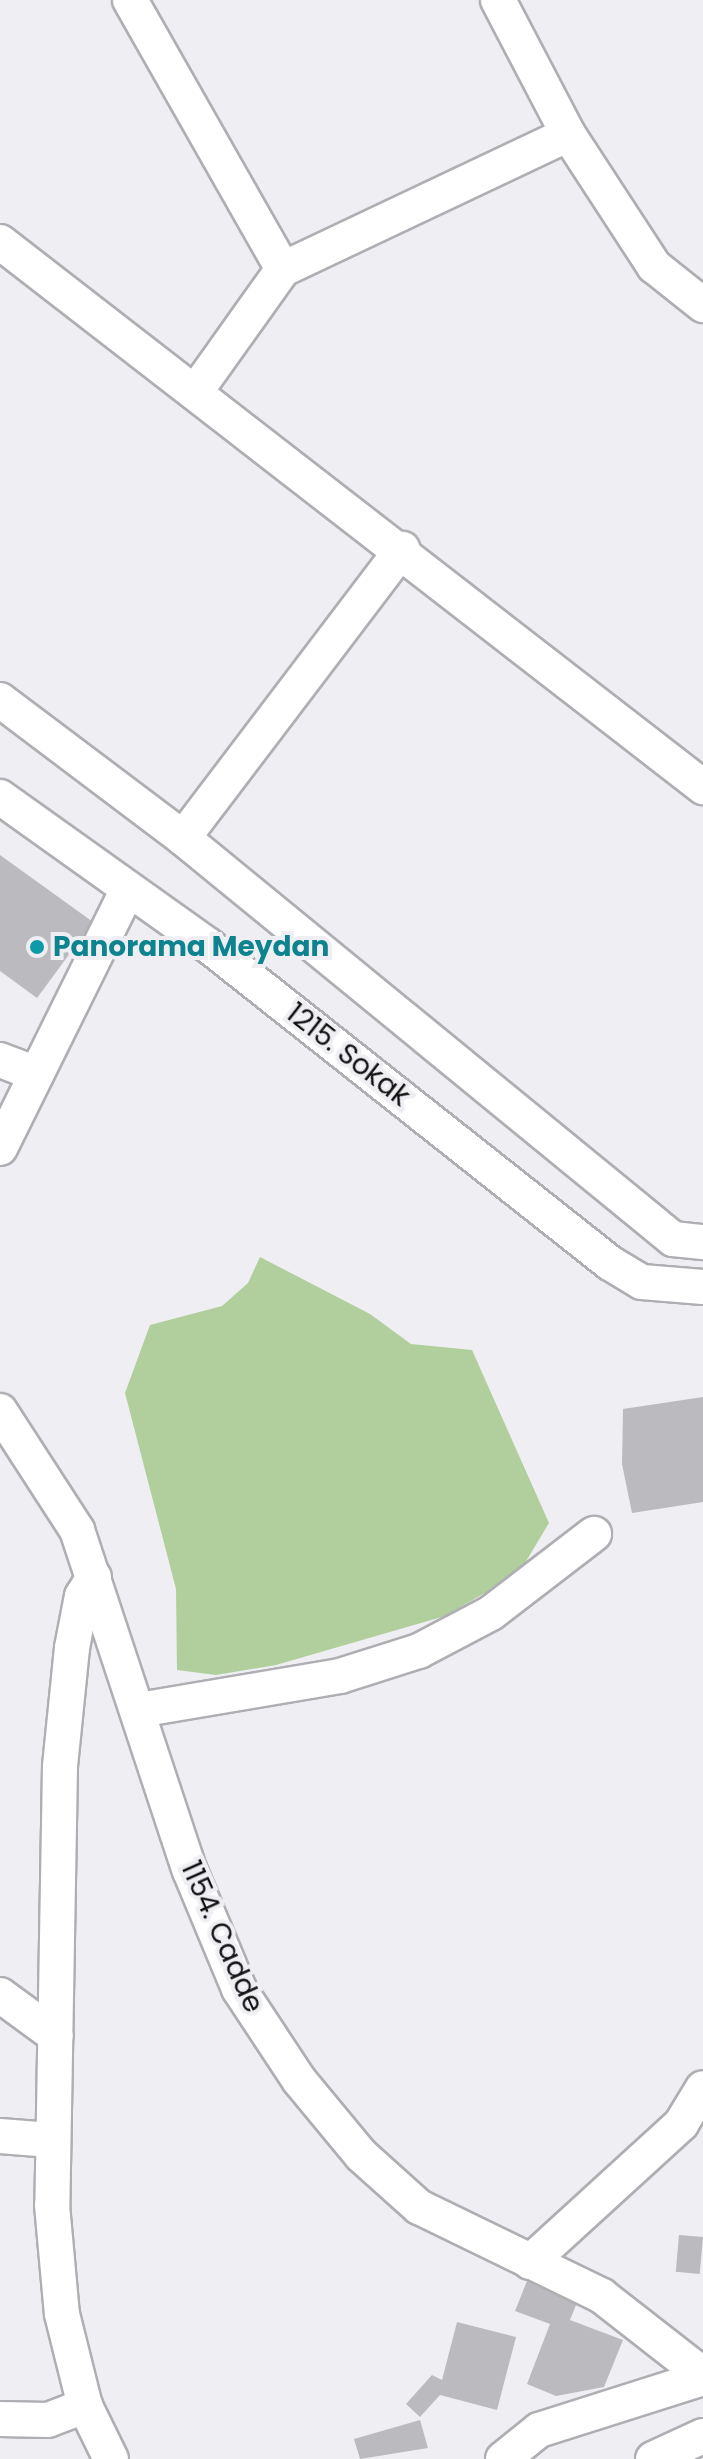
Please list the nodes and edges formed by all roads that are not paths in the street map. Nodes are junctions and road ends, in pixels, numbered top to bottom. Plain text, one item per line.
1 (130, 0) edge
2 (498, 0) edge
3 (568, 134) junction
4 (0, 242) edge
5 (283, 269) junction
6 (703, 305) edge
7 (196, 391) junction
8 (402, 549) junction
9 (0, 700) edge
10 (703, 787) edge
11 (0, 797) edge
12 (183, 838) junction
13 (128, 889) junction
14 (0, 1060) edge
15 (36, 1074) junction
16 (0, 1148) edge
17 (703, 1242) edge
18 (703, 1287) edge
19 (0, 1411) edge
20 (594, 1534) dead end
21 (94, 1577) junction
22 (139, 1710) junction
23 (0, 1995) edge
24 (56, 2036) junction
25 (703, 2088) edge
26 (0, 2136) edge
27 (51, 2140) junction
28 (530, 2262) junction
29 (699, 2365) edge
30 (85, 2406) junction
31 (0, 2419) edge
32 (703, 2436) edge
33 (111, 2459) edge
34 (503, 2459) edge
35 (653, 2459) edge

1 - 5 street
2 - 3 street
3 - 5 street
3 - 6 street
4 - 7 street
5 - 7 street
7 - 8 street
8 - 10 street
8 - 12 street
9 - 12 street
11 - 13 street, 1215. Sokak
12 - 17 street
13 - 15 street
13 - 18 street, 1215. Sokak
14 - 15 street
15 - 16 street
19 - 21 street, 1154. Cadde
20 - 22 street
21 - 22 street, 1154. Cadde
21 - 24 street
22 - 28 street, 1154. Cadde
23 - 24 street
24 - 27 street
25 - 28 street
26 - 27 street
27 - 30 street
28 - 29 street, 1154. Cadde
29 - 34 street
30 - 31 street
30 - 33 street
32 - 35 street

